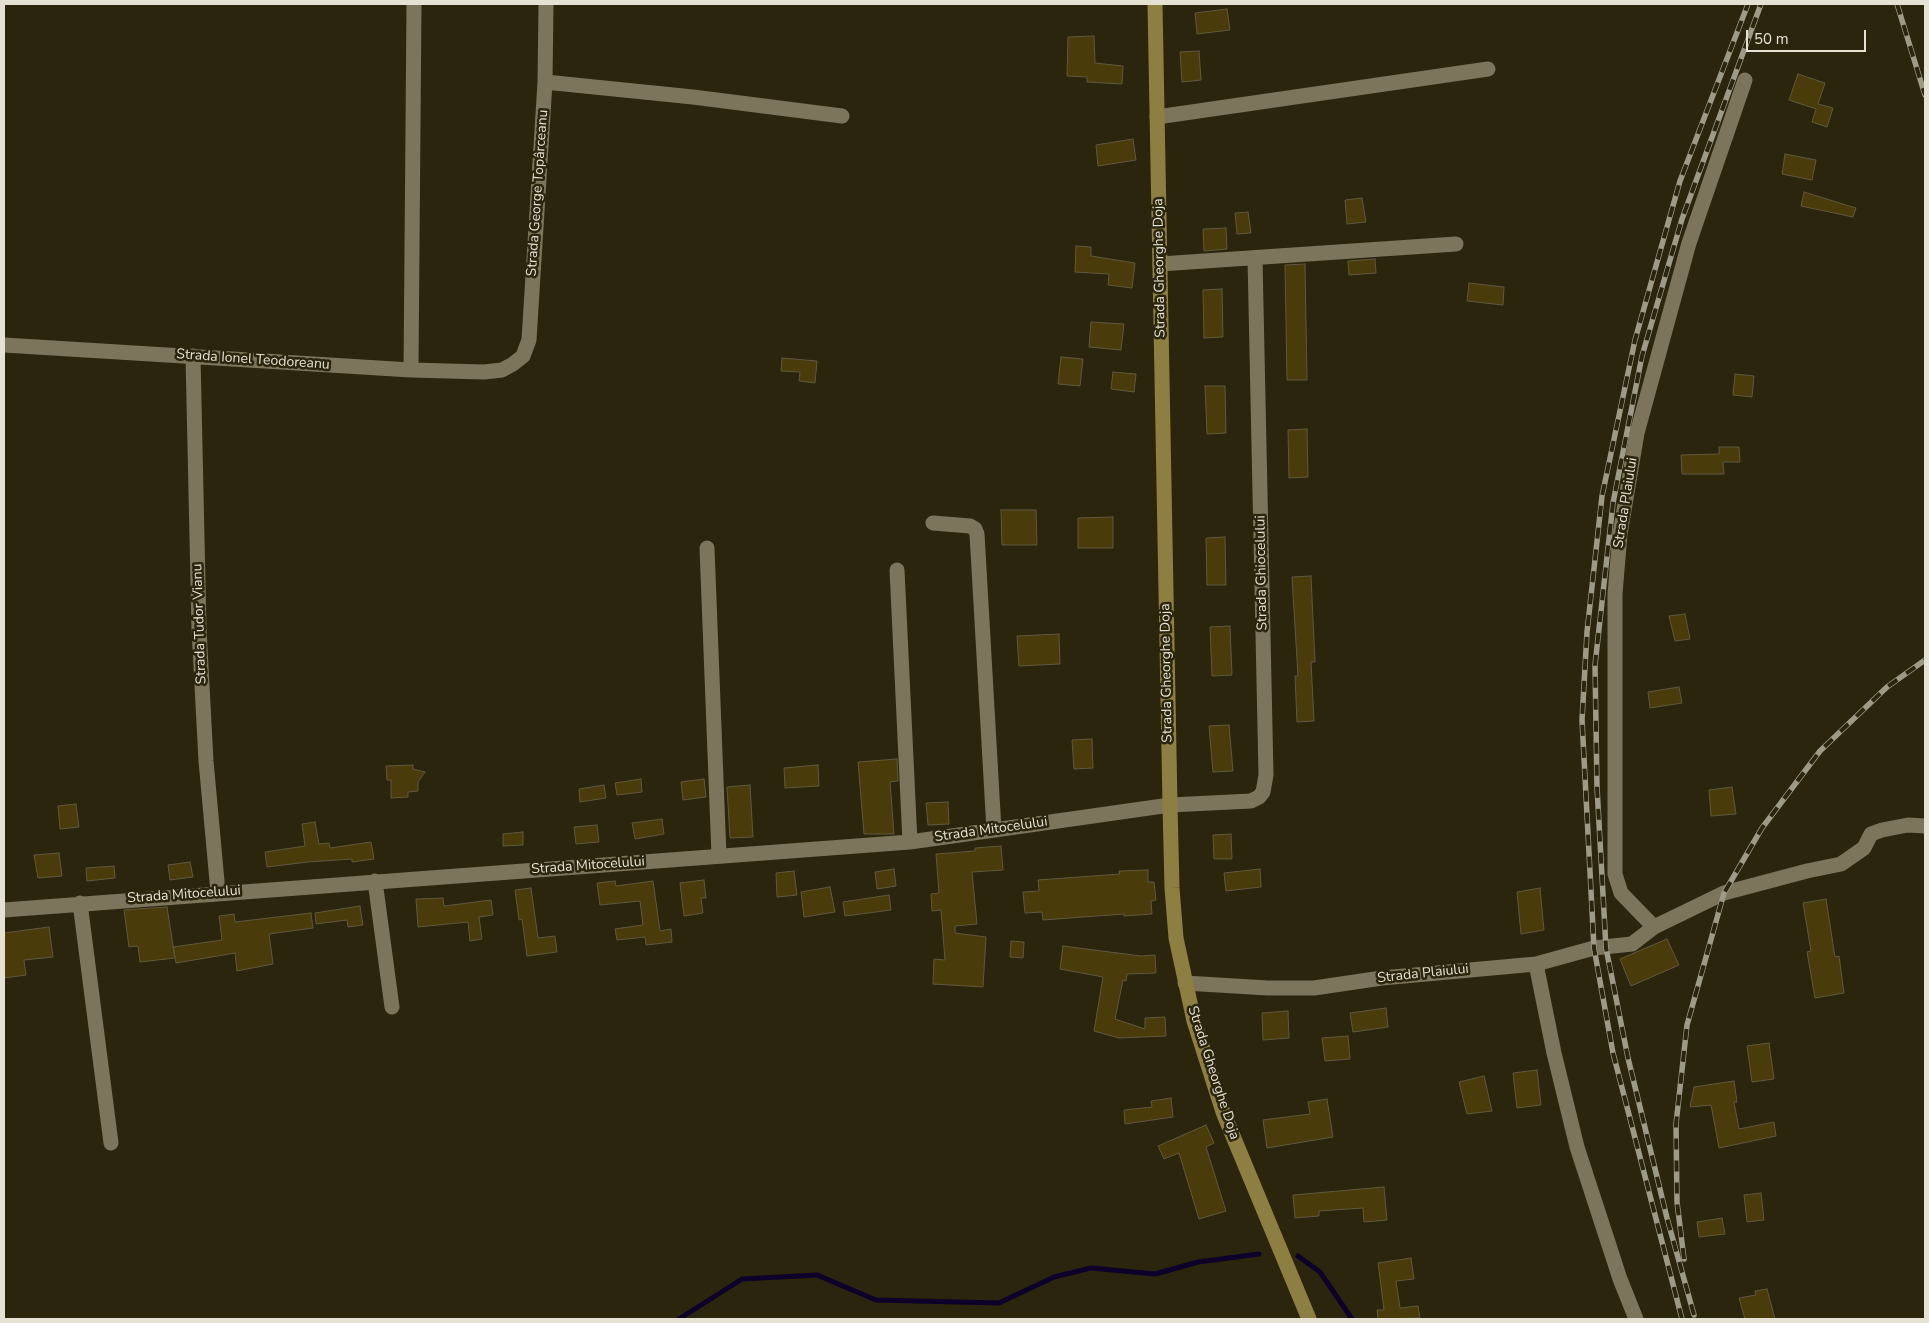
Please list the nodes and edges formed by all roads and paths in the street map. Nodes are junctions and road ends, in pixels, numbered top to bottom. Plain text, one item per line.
1 (414, 4) edge
2 (546, 4) edge
3 (1155, 4) edge
4 (1488, 68) dead end
5 (1746, 80) dead end
6 (545, 82) junction
7 (842, 116) dead end
8 (1157, 117) junction
9 (1456, 244) dead end
10 (1255, 258) junction
11 (1160, 264) junction
12 (4, 345) edge
13 (193, 356) junction
14 (411, 370) junction
15 (502, 370) joint
16 (933, 523) dead end
17 (707, 548) dead end
18 (897, 570) dead end
19 (1170, 804) junction
20 (1925, 826) edge
21 (994, 830) junction
22 (910, 842) junction
23 (718, 856) junction
24 (375, 882) junction
25 (218, 892) junction
26 (80, 903) junction
27 (4, 910) edge
28 (1654, 928) junction
29 (1536, 964) junction
30 (1185, 983) junction
31 (392, 1007) dead end
32 (111, 1143) dead end
33 (1309, 1319) edge
34 (1636, 1319) edge

1 - 14 street
2 - 6 street, Strada George Topârceanu
3 - 8 main road, Strada Gheorghe Doja
4 - 8 street
5 - 28 street, Strada Plaiului
6 - 7 street
6 - 15 street, Strada George Topârceanu
8 - 11 main road, Strada Gheorghe Doja
9 - 10 street
10 - 11 street
10 - 19 street, Strada Ghiocelului
11 - 19 main road, Strada Gheorghe Doja
12 - 13 street, Strada Ionel Teodoreanu
13 - 14 street, Strada Ionel Teodoreanu
13 - 25 street, Strada Tudor Vianu
14 - 15 street, Strada Ionel Teodoreanu
16 - 21 street
17 - 23 street
18 - 22 street
19 - 21 street, Strada Mitocelului
19 - 30 main road, Strada Gheorghe Doja
20 - 28 street, Strada Plaiului
21 - 22 street, Strada Mitocelului
22 - 23 street, Strada Mitocelului
23 - 24 street, Strada Mitocelului
24 - 25 street, Strada Mitocelului
24 - 31 street
25 - 26 street, Strada Mitocelului
26 - 27 street, Strada Mitocelului
26 - 32 street
28 - 29 street, Strada Plaiului
29 - 30 street, Strada Plaiului
29 - 34 street
30 - 33 main road, Strada Gheorghe Doja

